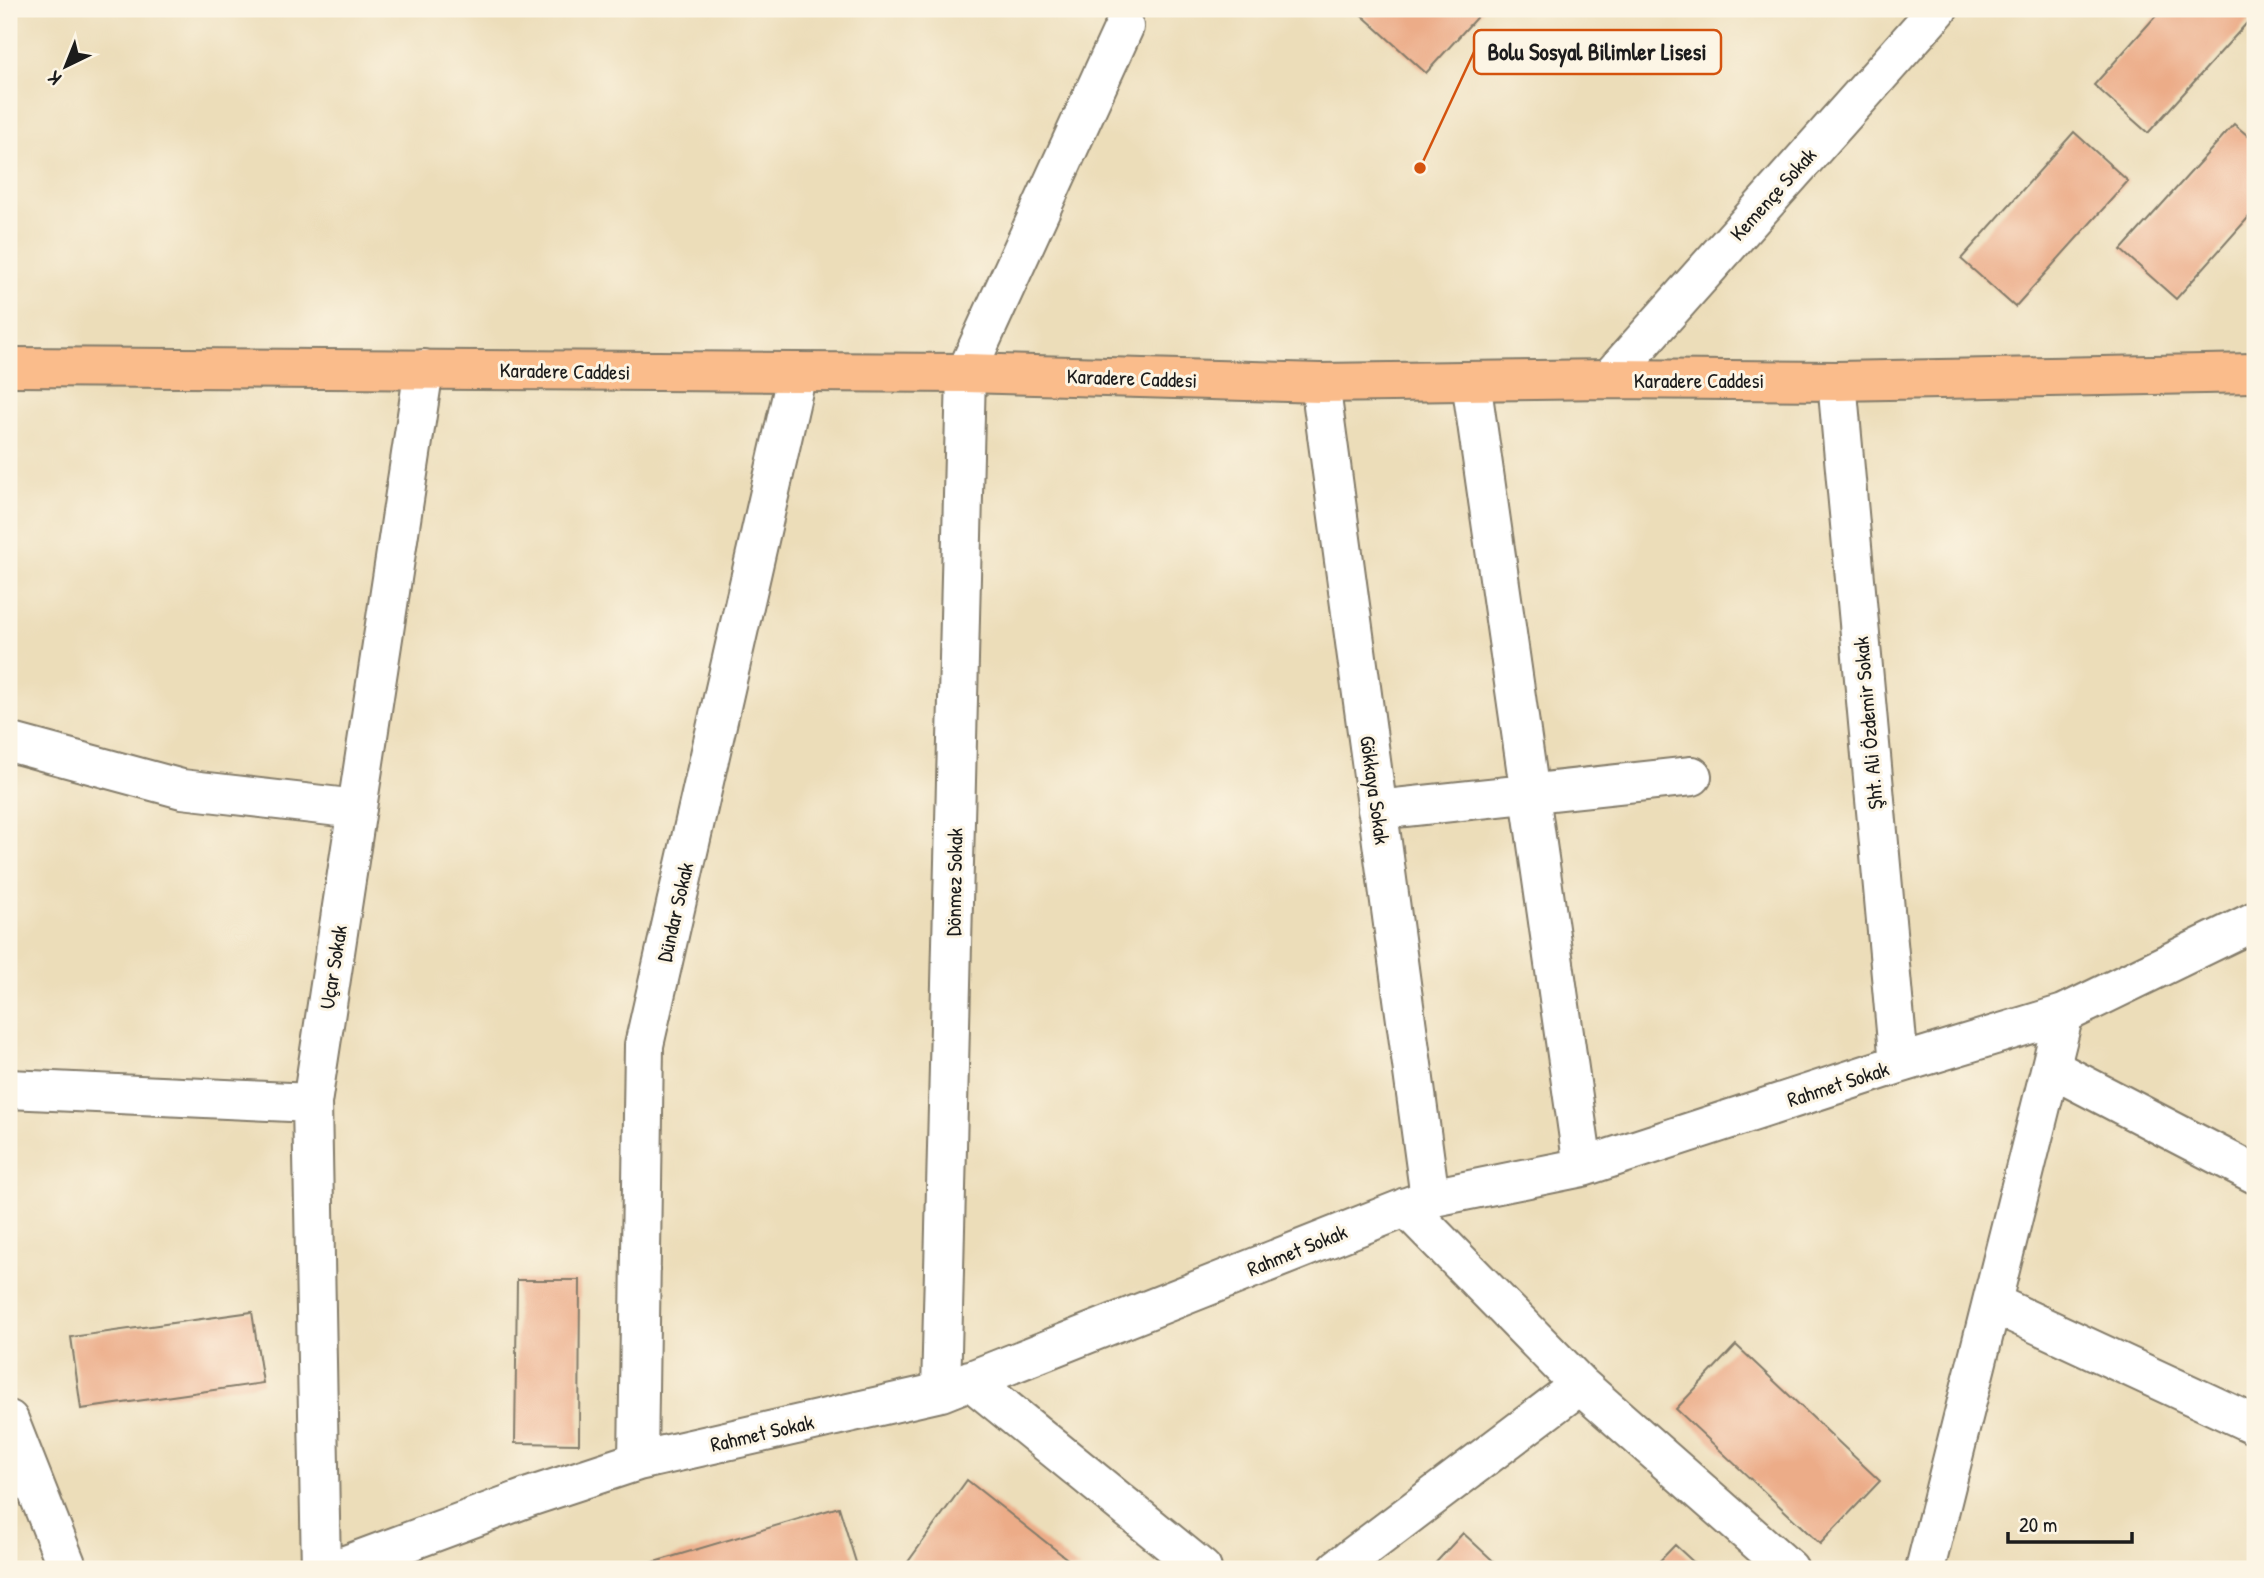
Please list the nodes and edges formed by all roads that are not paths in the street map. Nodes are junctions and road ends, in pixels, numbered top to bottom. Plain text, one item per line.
1 (1938, 9) edge
2 (1124, 27) dead end
3 (9, 367) edge
4 (424, 369) junction
5 (797, 373) junction
6 (966, 373) junction
7 (2255, 373) edge
8 (1609, 379) junction
9 (1471, 381) junction
10 (1837, 381) junction
11 (1320, 383) junction
12 (9, 742) edge
13 (1692, 776) dead end
14 (1531, 793) junction
15 (357, 809) junction
16 (1377, 810) junction
17 (2255, 921) edge
18 (2064, 1014) junction
19 (1899, 1064) junction
20 (2051, 1068) junction
21 (9, 1089) edge
22 (312, 1103) junction
23 (1583, 1167) junction
24 (2255, 1174) edge
25 (1418, 1202) junction
26 (1992, 1303) junction
27 (1580, 1385) junction
28 (956, 1386) junction
29 (9, 1420) edge
30 (2255, 1425) edge
31 (638, 1461) junction
32 (68, 1569) edge
33 (321, 1569) edge
34 (335, 1569) edge
35 (1202, 1569) edge
36 (1337, 1569) edge
37 (1789, 1569) edge
38 (1925, 1569) edge

1 - 8 street, Kemençe Sokak
2 - 6 street
3 - 4 main road, Karadere Caddesi
4 - 5 main road, Karadere Caddesi
4 - 15 street, Uçar Sokak
5 - 6 main road, Karadere Caddesi
5 - 31 street, Dündar Sokak
6 - 11 main road, Karadere Caddesi
6 - 28 street, Dönmez Sokak
7 - 10 main road, Karadere Caddesi
8 - 9 main road, Karadere Caddesi
8 - 10 main road, Karadere Caddesi
9 - 11 main road, Karadere Caddesi
9 - 14 street
10 - 19 street, Şht. Ali Özdemir Sokak
11 - 16 street, Gökkaya Sokak
12 - 15 street
13 - 14 street
14 - 16 street
14 - 23 street
15 - 22 street, Uçar Sokak
16 - 25 street, Gökkaya Sokak
17 - 18 street, Rahmet Sokak
18 - 19 street, Rahmet Sokak
18 - 20 street
19 - 23 street, Rahmet Sokak
20 - 24 street
20 - 26 street
21 - 22 street
22 - 33 street, Uçar Sokak
23 - 25 street, Rahmet Sokak
25 - 27 street
25 - 28 street, Rahmet Sokak
26 - 30 street
26 - 38 street
27 - 36 street
27 - 37 street
28 - 31 street, Rahmet Sokak
28 - 35 street
29 - 32 street
31 - 34 street, Rahmet Sokak

